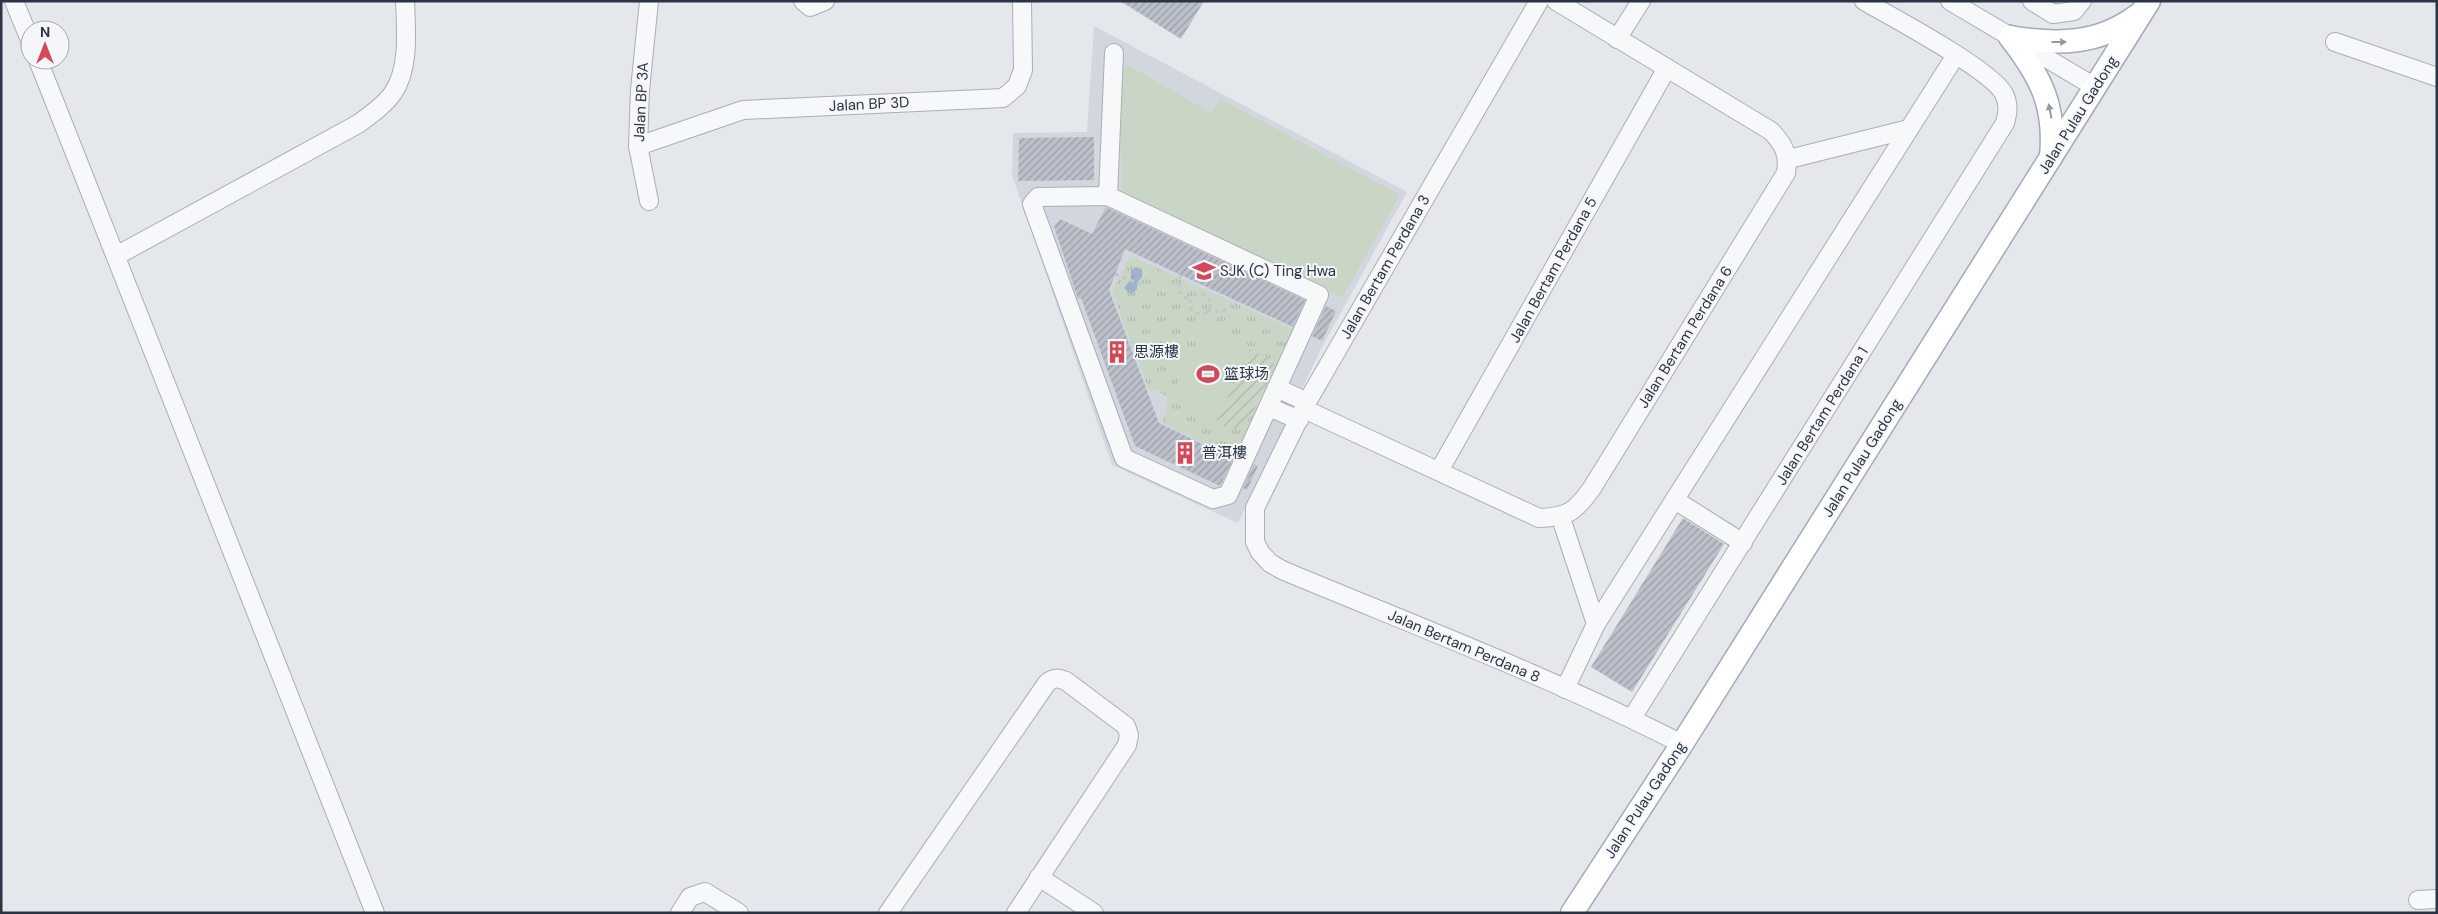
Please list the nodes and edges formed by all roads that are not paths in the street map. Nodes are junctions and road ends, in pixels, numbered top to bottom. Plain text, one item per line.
1 (14, 1) edge
2 (405, 1) edge
3 (649, 1) edge
4 (803, 1) edge
5 (825, 1) edge
6 (1022, 1) edge
7 (1539, 1) edge
8 (1556, 1) edge
9 (1641, 1) edge
10 (1864, 1) edge
11 (1950, 1) edge
12 (2032, 1) edge
13 (2082, 1) edge
14 (2146, 6) edge
15 (22, 20) edge
16 (2010, 37) junction
17 (1618, 38) junction
18 (2335, 42) dead end
19 (1114, 53) dead end
20 (1956, 55) junction
21 (1667, 68) junction
22 (42, 70) edge
23 (2437, 77) edge
24 (2095, 87) junction
25 (1909, 129) junction
26 (638, 146) junction
27 (1786, 152) junction
28 (2051, 159) junction
29 (1108, 196) junction
30 (649, 201) dead end
31 (116, 256) junction
32 (1277, 388) junction
33 (1269, 406) junction
34 (1303, 410) junction
35 (1439, 471) junction
36 (1675, 500) junction
37 (1561, 518) junction
38 (1255, 542) joint
39 (1742, 543) junction
40 (1596, 624) junction
41 (1565, 689) junction
42 (1632, 718) junction
43 (1682, 744) junction
44 (1039, 877) junction
45 (2437, 899) edge
46 (2418, 900) dead end
47 (375, 913) edge
48 (680, 913) edge
49 (739, 913) edge
50 (888, 913) edge
51 (1016, 913) edge
52 (1094, 913) edge
53 (1572, 913) edge

1 - 15 street
2 - 31 street
3 - 26 street, Jalan BP 3A
4 - 5 street
6 - 26 street, Jalan BP 3D
7 - 34 street, Jalan Bertam Perdana 3
8 - 17 street
9 - 17 street
10 - 20 street
11 - 16 street
12 - 13 street
16 -> 14 main road
14 - 24 main road, Jalan Pulau Gadong
16 - 24 street
28 -> 16 main road
17 - 21 street
18 - 23 street
19 - 29 street
20 - 25 street
20 - 39 street, Jalan Bertam Perdana 1
21 - 27 street
21 - 35 street, Jalan Bertam Perdana 5
22 - 31 street
24 - 28 main road, Jalan Pulau Gadong
25 - 27 street
25 - 36 street
26 - 30 street, Jalan BP 3A
27 - 37 street, Jalan Bertam Perdana 6
28 - 43 main road, Jalan Pulau Gadong
29 - 32 street
29 - 33 street
31 - 47 street
32 - 33 street
32 - 34 street
33 - 34 street
34 - 35 street
34 - 38 street, Jalan Bertam Perdana 3
35 - 37 street
36 - 39 street
36 - 40 street
37 - 40 street
38 - 41 street, Jalan Bertam Perdana 8
39 - 42 street, Jalan Bertam Perdana 1
40 - 41 street
41 - 42 street, Jalan Bertam Perdana 8
42 - 43 street, Jalan Bertam Perdana 8
43 - 53 main road, Jalan Pulau Gadong
44 - 50 street
44 - 51 street
44 - 52 street
45 - 46 street
48 - 49 street

